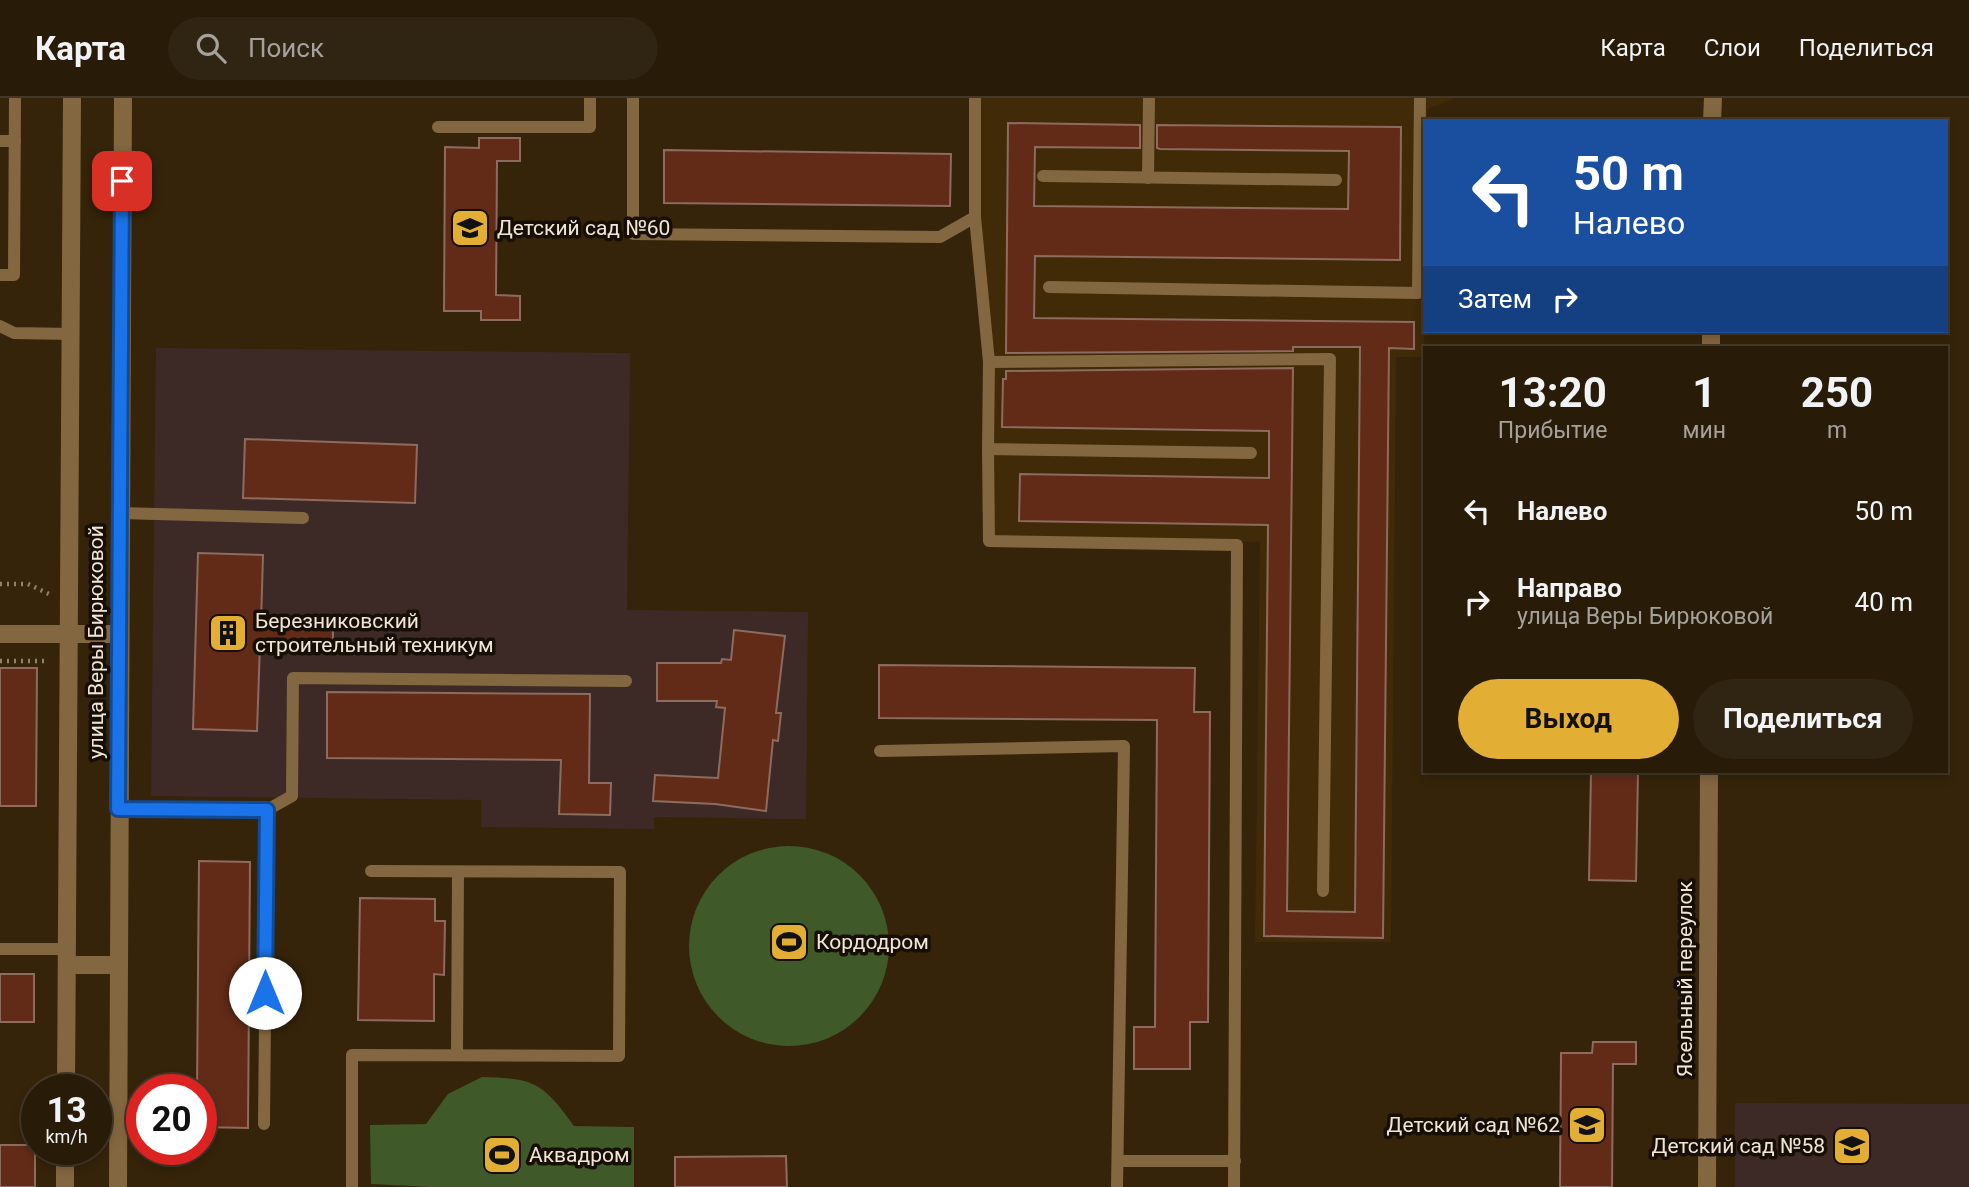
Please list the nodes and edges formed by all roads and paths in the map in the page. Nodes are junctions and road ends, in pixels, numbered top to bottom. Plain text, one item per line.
1 (15, 98) edge
2 (72, 98) edge
3 (123, 98) edge
4 (590, 98) edge
5 (633, 98) edge
6 (975, 98) edge
7 (1149, 98) edge
8 (1420, 98) edge
9 (1713, 98) edge
10 (1712, 119) edge
11 (438, 127) dead end
12 (0, 141) edge
13 (15, 141) junction
14 (1043, 176) dead end
15 (1148, 178) junction
16 (1336, 180) dead end
17 (975, 217) junction
18 (0, 275) edge
19 (1049, 287) dead end
20 (0, 326) edge
21 (71, 334) junction
22 (989, 362) junction
23 (988, 449) junction
24 (1251, 453) dead end
25 (120, 513) junction
26 (303, 518) dead end
27 (0, 584) edge
28 (46, 593) dead end
29 (0, 634) edge
30 (69, 634) junction
31 (119, 634) junction
32 (0, 661) edge
33 (45, 661) dead end
34 (626, 681) dead end
35 (880, 751) dead end
36 (1709, 773) edge
37 (118, 809) junction
38 (267, 810) junction
39 (371, 871) dead end
40 (458, 872) junction
41 (1323, 891) dead end
42 (0, 949) edge
43 (67, 957) junction
44 (117, 965) junction
45 (457, 1055) junction
46 (66, 1074) edge
47 (264, 1124) dead end
48 (1118, 1161) junction
49 (1235, 1161) junction
50 (65, 1165) edge
51 (65, 1187) edge
52 (118, 1187) edge
53 (352, 1187) edge
54 (1117, 1187) edge
55 (1234, 1187) edge
56 (1707, 1187) edge

1 - 13 lane
2 - 21 street, улица Веры Бирюковой
3 - 25 street, улица Веры Бирюковой
4 - 11 lane
5 - 17 lane
6 - 17 lane
7 - 15 lane
8 - 19 lane
9 - 10 street
12 - 13 lane
13 - 18 lane
14 - 15 lane
15 - 16 lane
17 - 22 lane
20 - 21 lane
21 - 30 street, улица Веры Бирюковой
22 - 23 lane
22 - 41 lane
23 - 24 lane
23 - 49 lane
25 - 26 lane
25 - 31 street, улица Веры Бирюковой
27 - 28 path
29 - 30 street
30 - 31 street
30 - 43 street, улица Веры Бирюковой
31 - 37 street, улица Веры Бирюковой
32 - 33 path
34 - 38 lane
35 - 48 lane
36 - 56 street, Ясельный переулок
37 - 38 lane
37 - 44 street, улица Веры Бирюковой
38 - 47 lane
39 - 40 lane
40 - 45 lane
40 - 45 lane
42 - 43 lane
43 - 44 street
43 - 46 street, улица Веры Бирюковой
44 - 52 street, улица Веры Бирюковой
45 - 53 lane
48 - 49 lane
48 - 54 lane
49 - 55 lane
50 - 51 street

